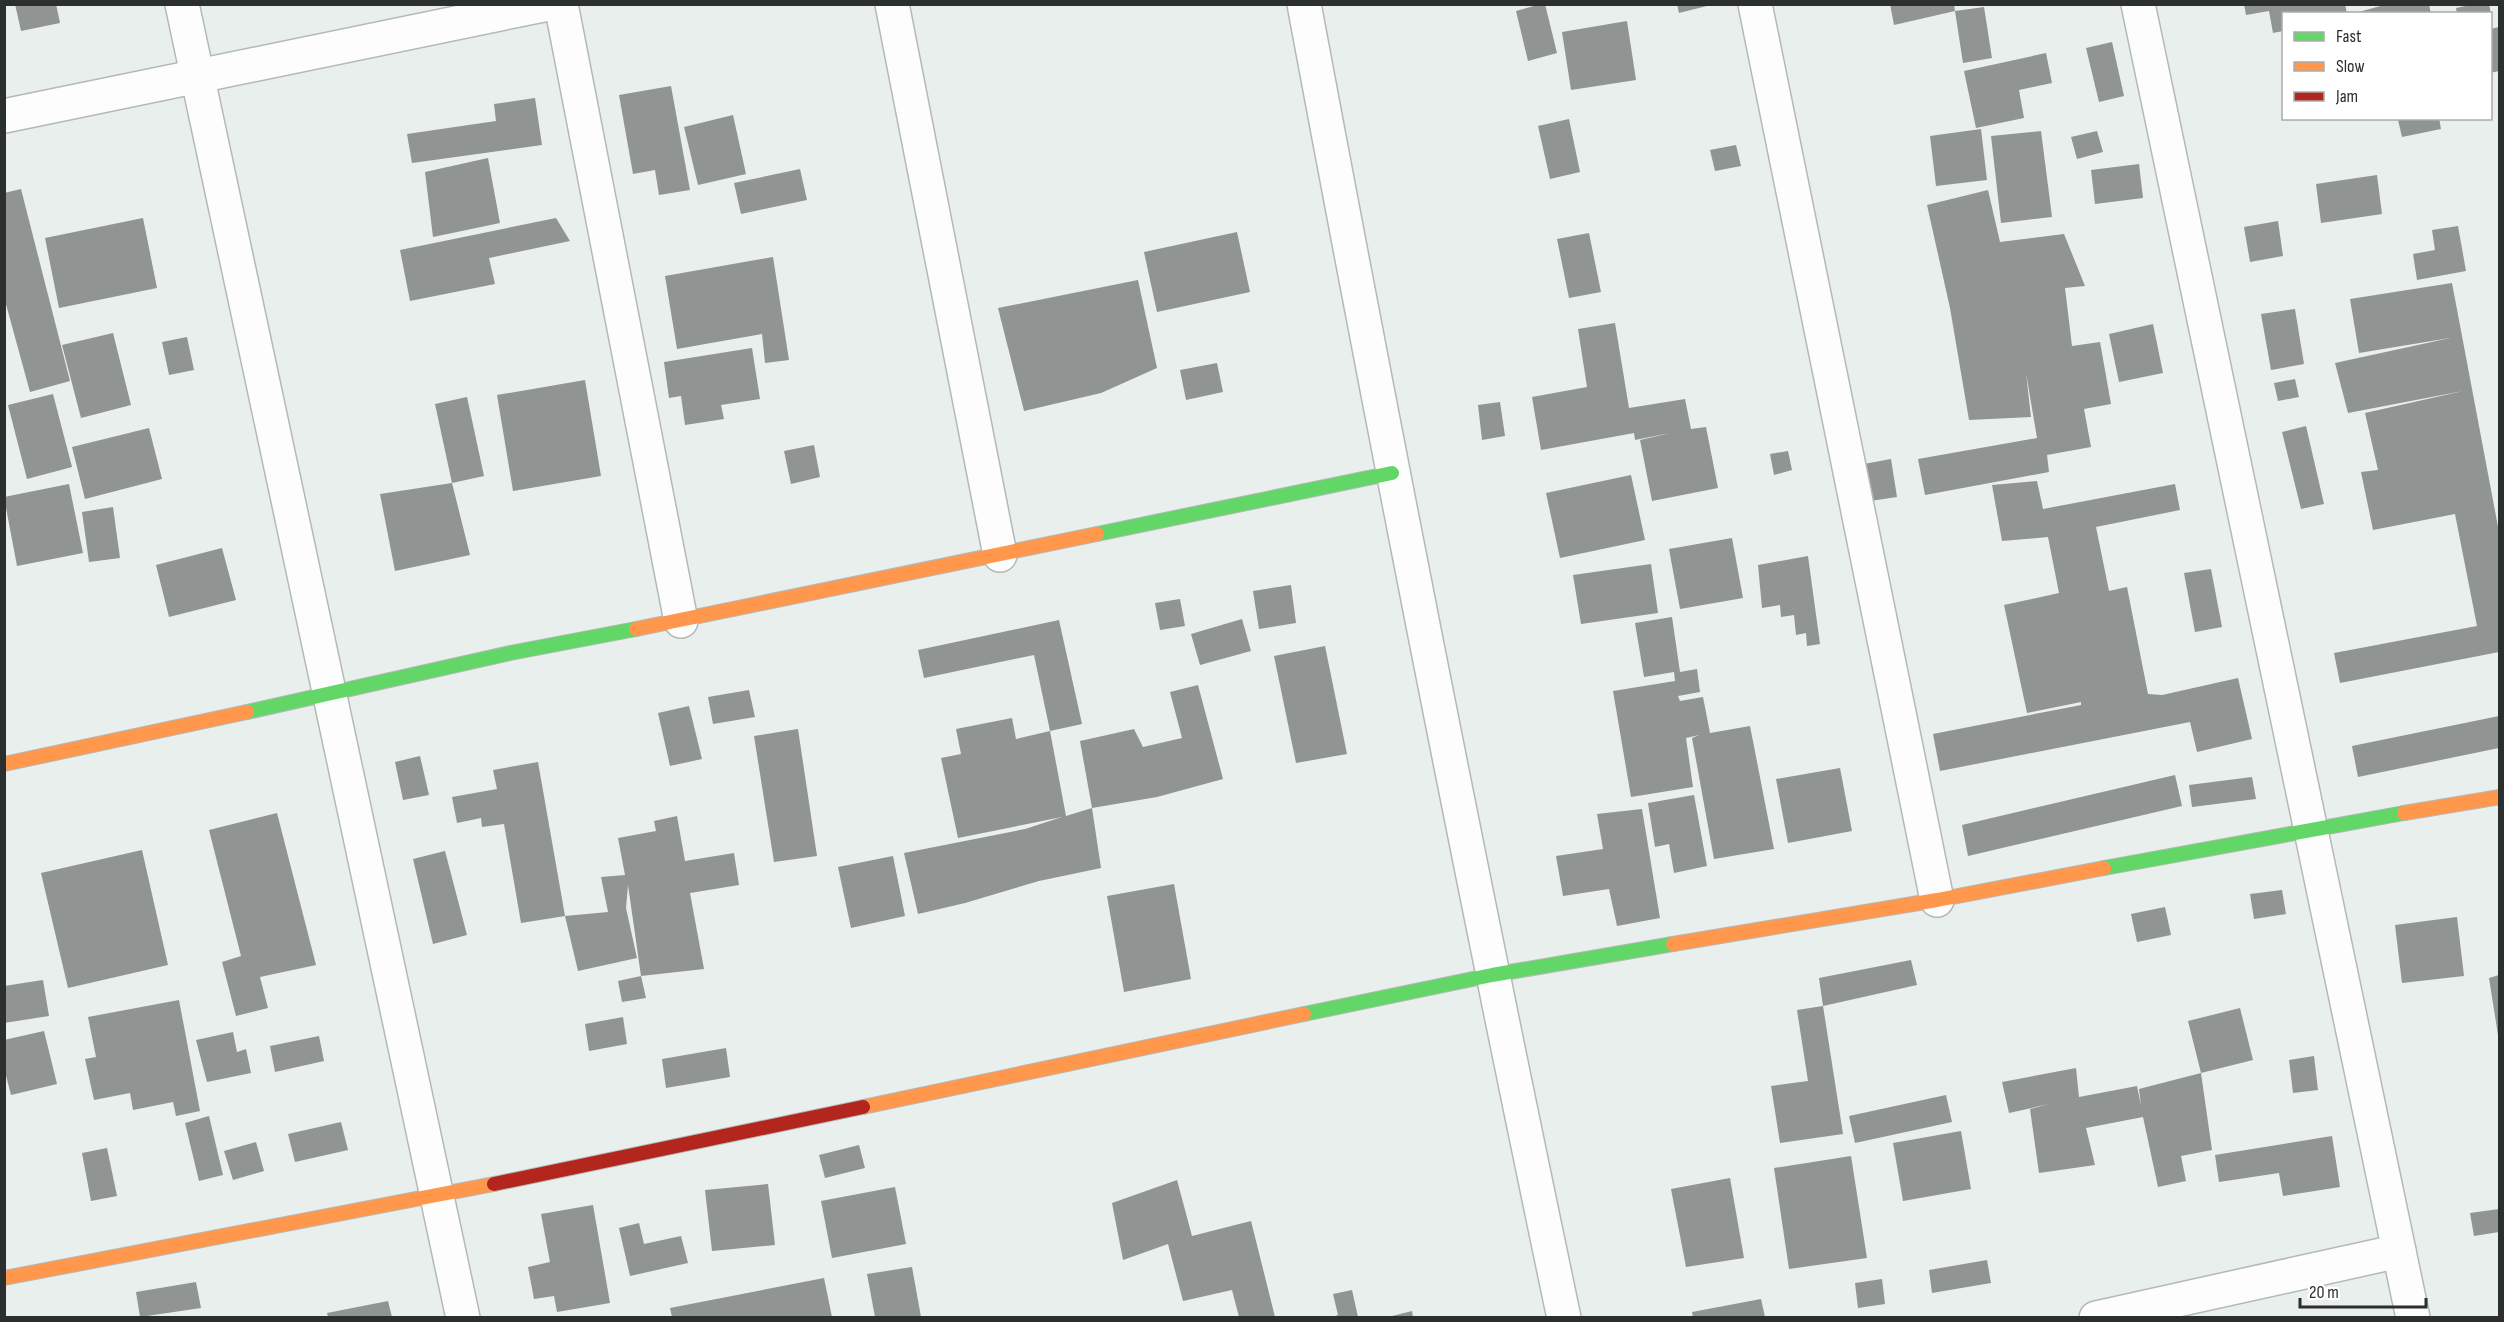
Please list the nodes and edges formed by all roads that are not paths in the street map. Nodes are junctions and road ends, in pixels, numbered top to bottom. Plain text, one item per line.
1 (182, 4) edge
2 (548, 4) edge
3 (561, 4) edge
4 (892, 4) edge
5 (1304, 4) edge
6 (1755, 4) edge
7 (2138, 4) edge
8 (198, 77) junction
9 (4, 116) edge
10 (1392, 473) junction
11 (1000, 555) junction
12 (681, 621) junction
13 (328, 694) junction
14 (4, 764) edge
15 (2499, 797) edge
16 (2312, 830) junction
17 (1937, 900) junction
18 (1492, 975) junction
19 (437, 1196) junction
20 (2399, 1251) junction
21 (4, 1278) edge
22 (463, 1317) edge
23 (1564, 1317) edge
24 (2097, 1317) edge
25 (2413, 1317) edge

1 - 8 street
2 - 8 street
3 - 12 street
4 - 11 street
5 - 10 street
6 - 17 street
7 - 16 street
8 - 9 street
8 - 13 street
10 - 11 street
10 - 18 street
11 - 12 street
12 - 13 street
13 - 14 street
13 - 19 street
15 - 16 street
16 - 17 street
16 - 20 street
17 - 18 street
18 - 19 street
18 - 23 street
19 - 21 street
19 - 22 street
20 - 24 street
20 - 25 street

